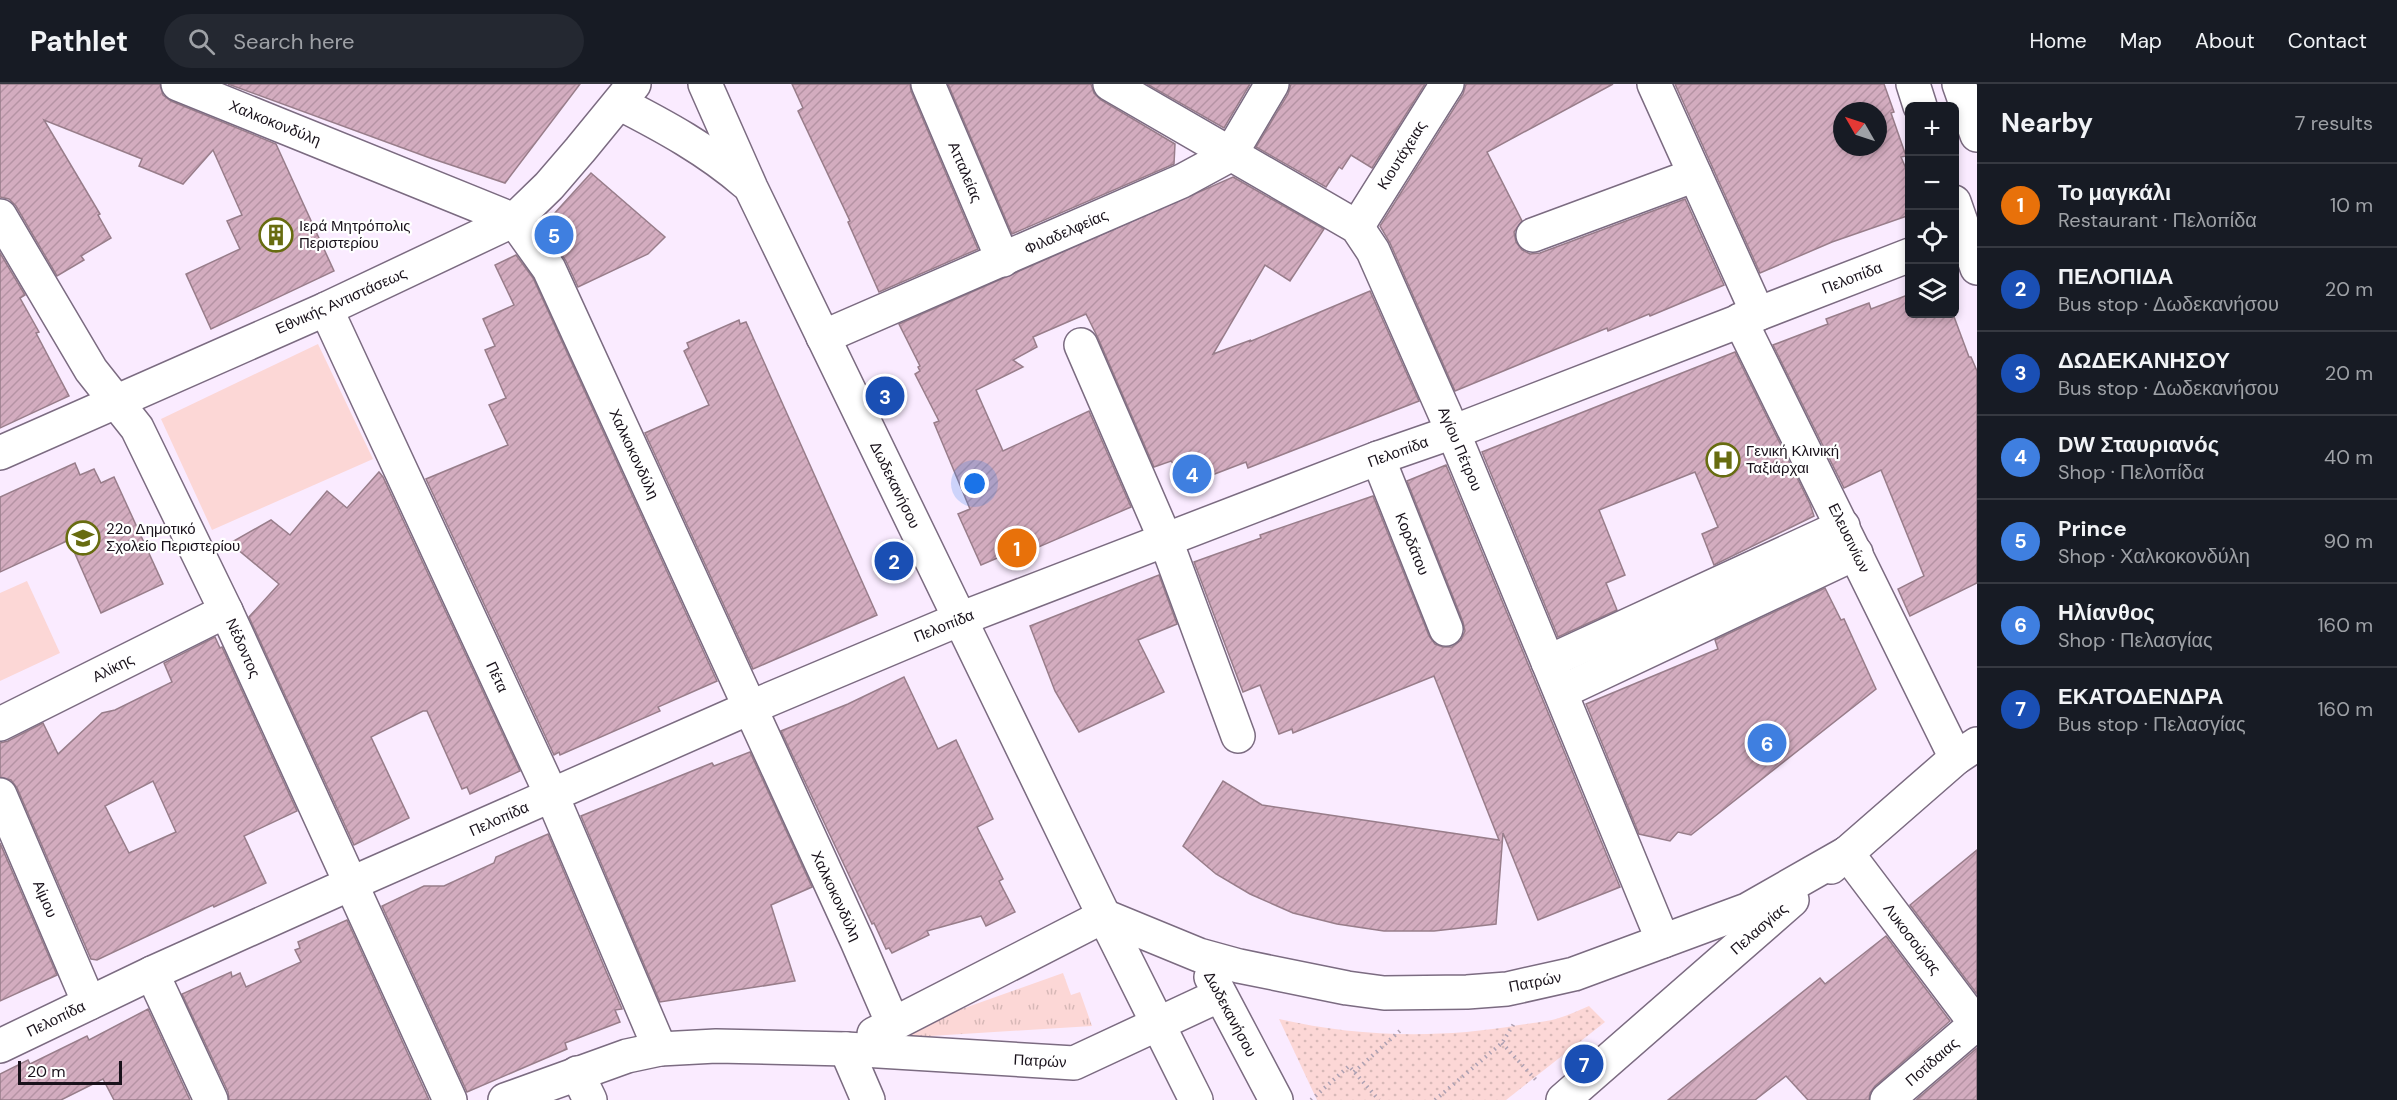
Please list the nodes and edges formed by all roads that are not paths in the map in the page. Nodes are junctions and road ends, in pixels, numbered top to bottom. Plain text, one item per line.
1 (178, 84) edge
2 (705, 84) edge
3 (928, 84) edge
4 (1110, 84) edge
5 (1272, 84) edge
6 (1447, 84) edge
7 (1654, 84) edge
8 (1912, 84) edge
9 (1959, 84) edge
10 (626, 93) edge
11 (1919, 102) edge
12 (1977, 135) edge
13 (1230, 155) junction
14 (1695, 176) junction
15 (751, 188) junction
16 (1957, 210) edge
17 (0, 216) edge
18 (514, 220) junction
19 (1357, 227) junction
20 (1966, 234) edge
21 (1533, 235) dead end
22 (1905, 257) edge
23 (1003, 260) junction
24 (1977, 268) edge
25 (326, 309) junction
26 (1749, 317) junction
27 (824, 337) junction
28 (1081, 345) dead end
29 (115, 402) junction
30 (1454, 432) junction
31 (0, 453) edge
32 (1378, 458) junction
33 (1850, 539) junction
34 (1166, 541) junction
35 (226, 611) junction
36 (960, 619) junction
37 (1446, 629) dead end
38 (1548, 662) junction
39 (1561, 693) junction
40 (749, 708) junction
41 (0, 724) edge
42 (1977, 734) edge
43 (1238, 736) dead end
44 (1966, 751) edge
45 (0, 795) edge
46 (552, 796) junction
47 (1848, 853) junction
48 (350, 884) junction
49 (1104, 916) junction
50 (1663, 941) junction
51 (1199, 955) junction
52 (152, 974) junction
53 (1220, 995) junction
54 (89, 1003) junction
55 (893, 1024) junction
56 (1158, 1024) junction
57 (1977, 1024) edge
58 (0, 1046) edge
59 (846, 1048) junction
60 (660, 1049) junction
61 (584, 1087) edge
62 (1551, 1092) edge
63 (211, 1100) edge
64 (450, 1100) edge
65 (505, 1100) edge
66 (868, 1100) edge
67 (1196, 1100) edge
68 (1276, 1100) edge
69 (1887, 1100) edge

1 - 18 street, Χαλκοκονδύλη
2 - 15 street, Δωδεκανήσου
3 - 23 street, Ατταλείας
4 - 13 street, Αγίου Πέτρου
5 - 13 street
6 - 19 street, Κιουτάχειας
7 - 14 street, Ελευσινίων
8 - 11 street
9 - 12 street
10 - 15 street
10 - 18 street, Εθνικής Αντιστάσεως
13 - 19 street, Αγίου Πέτρου
13 - 23 street, Φιλαδελφείας
14 - 21 street
14 - 26 street, Ελευσινίων
15 - 27 street, Δωδεκανήσου
16 - 20 street
17 - 29 street, Νέδοντος
18 - 25 street, Εθνικής Αντιστάσεως
18 - 40 street, Χαλκοκονδύλη
19 - 30 street, Αγίου Πέτρου
20 - 24 street
22 - 26 street, Πελοπίδα
23 - 27 street, Φιλαδελφείας
25 - 29 street, Εθνικής Αντιστάσεως
25 - 46 street, Πέτα
26 - 30 street, Πελοπίδα
26 - 33 street, Ελευσινίων
27 - 36 street, Δωδεκανήσου
28 - 34 street
29 - 31 street, Εθνικής Αντιστάσεως
29 - 35 street, Νέδοντος
30 - 32 street, Πελοπίδα
30 - 38 street, Αγίου Πέτρου
32 - 34 street, Πελοπίδα
32 - 37 street, Κορδάτου
33 - 38 street
33 - 39 street
33 - 44 street, Ελευσινίων
34 - 36 street, Πελοπίδα
34 - 43 street
35 - 41 street, Αλίκης
35 - 48 street, Νέδοντος
36 - 40 street, Πελοπίδα
36 - 49 street, Δωδεκανήσου
38 - 39 street, Αγίου Πέτρου
39 - 50 street, Αγίου Πέτρου
40 - 46 street, Πελοπίδα
40 - 55 street, Χαλκοκονδύλη
42 - 44 street, Πελασγίας
44 - 47 street, Πελασγίας
45 - 54 street, Αίμου
46 - 48 street, Πελοπίδα
46 - 60 street, Πέτα
47 - 50 street, Πατρών
47 - 57 street, Λυκοσούρας
47 - 62 street, Πελασγίας
48 - 52 street, Πελοπίδα
48 - 64 street, Νέδοντος
49 - 51 street, Δωδεκανήσου
49 - 55 street, Πατρών
49 - 56 street, Δωδεκανήσου
50 - 51 street, Πατρών
51 - 53 street, Δωδεκανήσου
52 - 54 street, Πελοπίδα
52 - 63 street
53 - 56 street, Πατρών
53 - 68 street, Δωδεκανήσου
54 - 58 street, Πελοπίδα
55 - 59 street, Πατρών
56 - 59 street, Πατρών
56 - 67 street, Δωδεκανήσου
57 - 69 street, Ποτίδαιας
59 - 60 street, Πατρών
59 - 66 street
60 - 61 street, Πατρών
61 - 65 street, Πατρών

